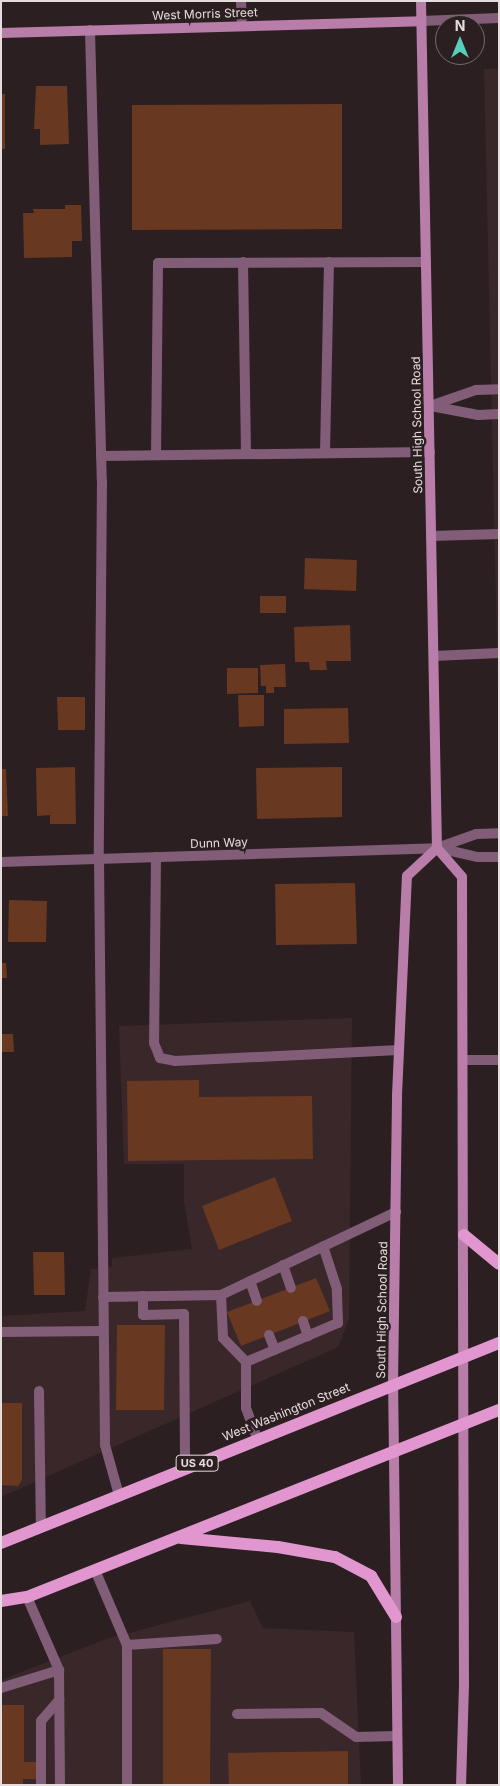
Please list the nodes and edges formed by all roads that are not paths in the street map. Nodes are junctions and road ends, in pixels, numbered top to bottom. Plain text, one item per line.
1 (241, 1) edge
2 (422, 1) edge
3 (499, 18) edge
4 (422, 21) junction
5 (242, 26) junction
6 (90, 30) junction
7 (1, 32) edge
8 (243, 262) junction
9 (329, 262) junction
10 (426, 262) junction
11 (499, 390) edge
12 (430, 406) junction
13 (499, 414) edge
14 (430, 452) junction
15 (325, 453) junction
16 (246, 454) junction
17 (156, 455) junction
18 (101, 456) junction
19 (499, 534) edge
20 (431, 536) junction
21 (499, 653) edge
22 (434, 656) junction
23 (499, 833) edge
24 (437, 848) junction
25 (156, 857) junction
26 (499, 857) edge
27 (99, 859) junction
28 (1, 862) edge
29 (399, 1050) junction
30 (464, 1060) junction
31 (499, 1060) edge
32 (396, 1212) junction
33 (464, 1235) junction
34 (323, 1246) junction
35 (499, 1264) edge
36 (283, 1265) junction
37 (250, 1281) junction
38 (291, 1288) dead end
39 (220, 1295) junction
40 (143, 1296) junction
41 (103, 1297) junction
42 (257, 1301) dead end
43 (303, 1321) dead end
44 (103, 1331) junction
45 (1, 1332) edge
46 (269, 1334) dead end
47 (308, 1336) junction
48 (499, 1343) edge
49 (275, 1350) junction
50 (464, 1357) junction
51 (246, 1362) junction
52 (393, 1385) junction
53 (39, 1391) dead end
54 (499, 1410) edge
55 (463, 1424) junction
56 (257, 1439) junction
57 (394, 1452) junction
58 (185, 1468) junction
59 (119, 1494) junction
60 (41, 1527) junction
61 (178, 1538) junction
62 (1, 1543) edge
63 (95, 1570) junction
64 (28, 1596) junction
65 (1, 1601) edge
66 (396, 1617) junction
67 (217, 1639) dead end
68 (127, 1645) junction
69 (59, 1670) junction
70 (1, 1688) edge
71 (59, 1700) junction
72 (237, 1714) dead end
73 (397, 1736) junction
74 (41, 1785) edge
75 (60, 1785) edge
76 (127, 1785) edge
77 (398, 1785) edge
78 (461, 1785) edge

1 - 5 street
2 - 4 street, South High School Road
3 - 4 street, West Morris Street
4 - 5 street, West Morris Street
4 - 10 street, South High School Road
5 - 6 street, West Morris Street
6 - 7 street, West Morris Street
6 - 18 street
8 - 9 street
8 - 16 street
8 - 17 street
9 - 10 street
9 - 15 street
10 - 12 street, South High School Road
11 - 12 street
12 - 13 street
12 - 14 street, South High School Road
14 - 15 street
14 - 20 street, South High School Road
15 - 16 street
16 - 17 street
17 - 18 street
18 - 27 street
19 - 20 street
20 - 22 street, South High School Road
21 - 22 street
22 - 24 street, South High School Road
23 - 24 street
24 - 25 street, Dunn Way
24 - 26 street
24 - 29 street, South High School Road
24 - 30 street
25 - 27 street, Dunn Way
25 - 29 street
27 - 28 street, Dunn Way
27 - 41 street
29 - 32 street, South High School Road
30 - 31 street
30 - 33 street
32 - 34 street
32 - 52 street, South High School Road
33 - 35 main road
33 - 50 street
34 - 36 street
34 - 47 street
36 - 37 street
36 - 38 street
37 - 39 street
37 - 42 street
39 - 40 street
39 - 51 street
40 - 41 street
40 - 58 street
41 - 44 street
43 - 47 street
44 - 45 street
44 - 59 street
46 - 49 street
47 - 49 street
48 - 50 main road, West Washington Street / US 40
49 - 51 street
50 - 52 main road, West Washington Street / US 40
50 - 55 street
51 - 56 street
52 - 56 main road, West Washington Street / US 40
52 - 57 street, South High School Road
53 - 60 street
54 - 55 main road
55 - 57 main road
55 - 78 street
56 - 58 main road, West Washington Street / US 40
57 - 61 main road
57 - 66 street, South High School Road
58 - 59 main road, West Washington Street / US 40
59 - 60 main road, West Washington Street / US 40
60 - 62 main road, West Washington Street / US 40
61 - 63 main road
61 - 66 main road
63 - 64 main road
63 - 68 street
64 - 65 main road
64 - 69 street
66 - 73 street, South High School Road
67 - 68 street
68 - 76 street
69 - 70 street
69 - 71 street
71 - 74 street
71 - 75 street
72 - 73 street
73 - 77 street, South High School Road

